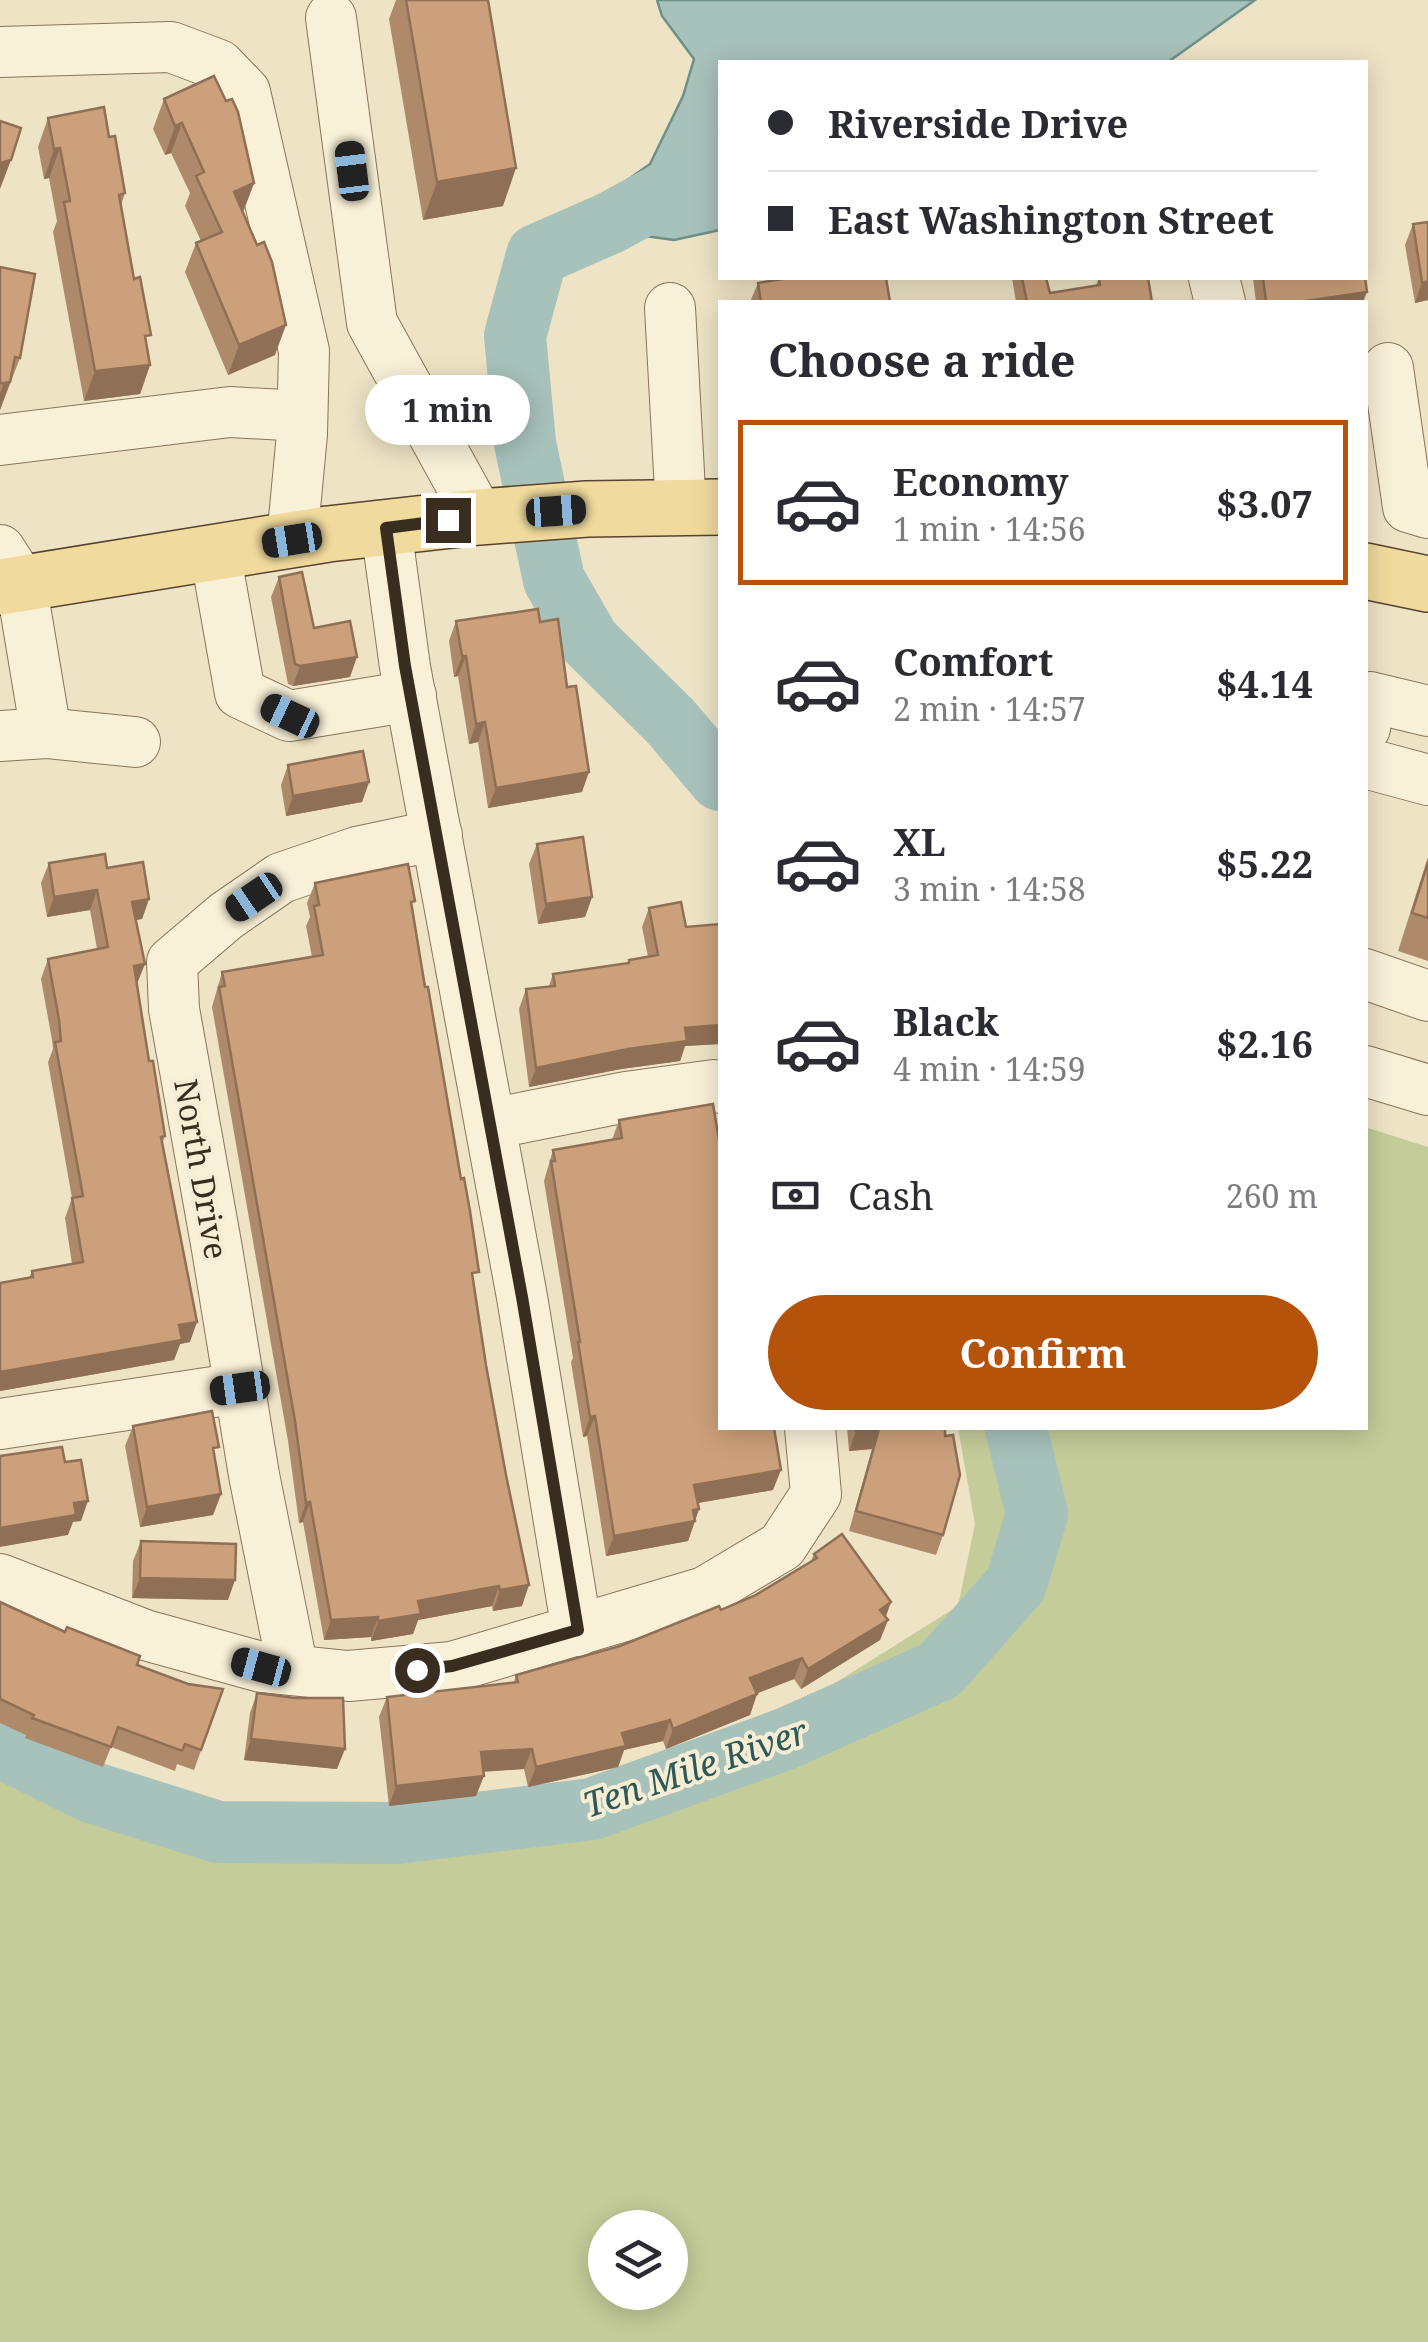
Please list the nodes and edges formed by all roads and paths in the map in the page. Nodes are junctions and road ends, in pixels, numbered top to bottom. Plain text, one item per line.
1 (331, 18) dead end
2 (0, 52) edge
3 (670, 308) dead end
4 (1394, 368) edge
5 (302, 416) junction
6 (0, 440) edge
7 (1400, 505) edge
8 (700, 508) edge
9 (487, 516) junction
10 (386, 528) junction
11 (292, 540) junction
12 (215, 552) junction
13 (1370, 572) edge
14 (7, 573) edge
15 (1428, 584) edge
16 (1428, 592) edge
17 (411, 696) junction
18 (1368, 709) edge
19 (1428, 711) edge
20 (23, 734) edge
21 (134, 742) dead end
22 (1368, 764) edge
23 (1428, 780) edge
24 (437, 835) junction
25 (1368, 975) edge
26 (1428, 996) edge
27 (1368, 1071) edge
28 (718, 1087) edge
29 (1428, 1090) edge
30 (490, 1124) junction
31 (240, 1388) junction
32 (0, 1424) edge
33 (810, 1430) edge
34 (0, 1579) edge
35 (578, 1630) junction
36 (293, 1670) junction

1 - 9 street
2 - 5 street
3 - 8 street
4 - 7 street
5 - 6 street
5 - 11 street
8 - 9 main road
9 - 10 main road
10 - 11 main road
10 - 17 street
11 - 12 main road
12 - 14 main road
12 - 17 street
13 - 15 main road
13 - 16 main road
14 - 20 street
17 - 24 street
18 - 19 street
20 - 21 street
22 - 23 street
24 - 30 street
24 - 31 street, North Drive
25 - 26 street
27 - 29 street
28 - 30 street
30 - 35 street
31 - 32 street
31 - 36 street, North Drive
33 - 35 street
34 - 36 street
35 - 36 street

